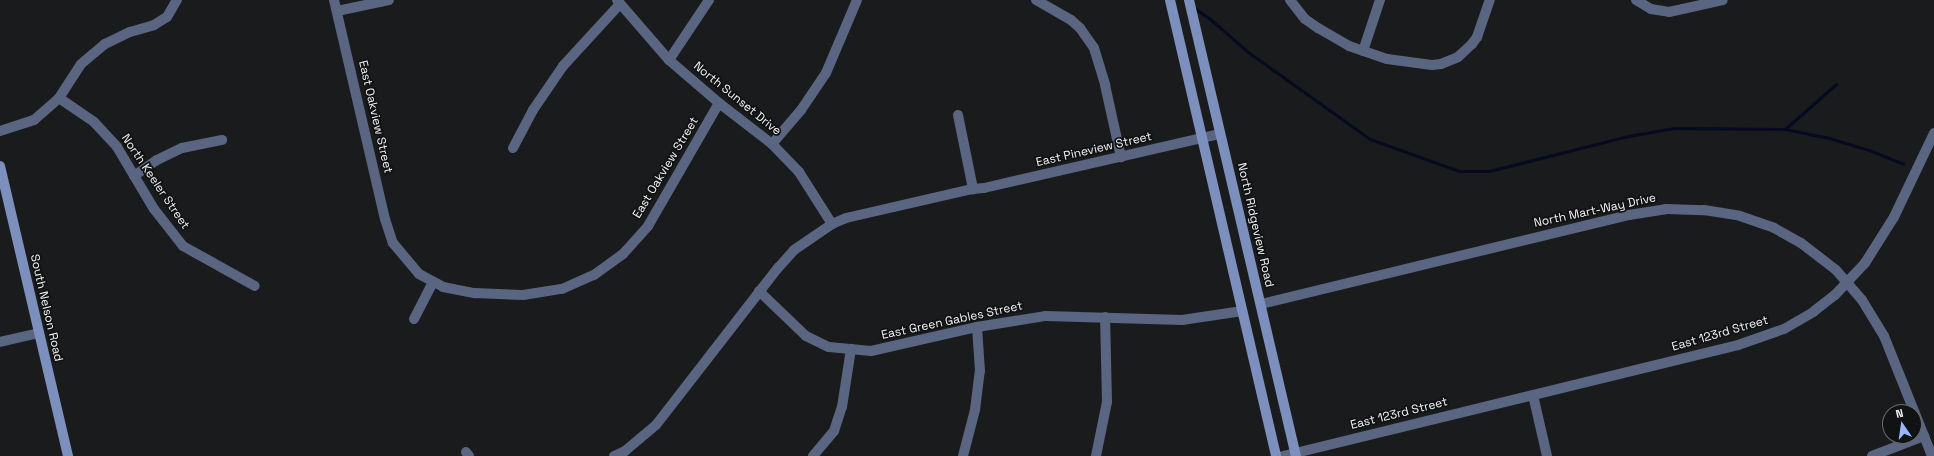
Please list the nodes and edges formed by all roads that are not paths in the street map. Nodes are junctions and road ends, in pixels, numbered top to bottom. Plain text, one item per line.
1 (176, 0) edge
2 (334, 0) edge
3 (389, 0) edge
4 (709, 0) edge
5 (857, 0) edge
6 (1036, 0) edge
7 (1170, 0) edge
8 (1189, 0) edge
9 (1290, 0) edge
10 (1380, 0) edge
11 (1490, 0) edge
12 (1636, 0) edge
13 (1723, 0) edge
14 (619, 2) edge
15 (337, 11) junction
16 (1363, 51) junction
17 (669, 60) junction
18 (58, 98) junction
19 (719, 103) junction
20 (958, 115) dead end
21 (0, 131) edge
22 (1934, 133) edge
23 (1220, 134) junction
24 (1202, 138) junction
25 (222, 140) dead end
26 (772, 144) junction
27 (513, 148) dead end
28 (1120, 157) junction
29 (0, 166) edge
30 (134, 176) junction
31 (973, 189) junction
32 (832, 224) junction
33 (433, 282) junction
34 (1847, 283) junction
35 (255, 286) dead end
36 (759, 291) junction
37 (1261, 304) junction
38 (1242, 311) junction
39 (1105, 317) junction
40 (414, 319) dead end
41 (977, 327) junction
42 (39, 333) junction
43 (0, 342) edge
44 (851, 349) junction
45 (1533, 395) junction
46 (1924, 436) junction
47 (1295, 454) edge
48 (68, 456) edge
49 (614, 456) edge
50 (813, 456) edge
51 (963, 456) edge
52 (1096, 456) edge
53 (1276, 456) edge
54 (1283, 456) edge
55 (1547, 456) edge
56 (1872, 456) edge
57 (1932, 456) edge

1 - 18 street
2 - 15 street, East Oakview Street
3 - 15 street
4 - 17 street
5 - 26 street
6 - 28 street
7 - 24 main road
8 - 23 main road, North Ridgeview Road
9 - 16 street
10 - 16 street
11 - 16 street
12 - 13 street
14 - 17 street, North Sunset Drive
14 - 27 street
15 - 33 street, East Oakview Street
17 - 19 street, North Sunset Drive
18 - 21 street
18 - 30 street, North Keeler Street
19 - 26 street, North Sunset Drive
19 - 33 street, East Oakview Street
20 - 31 street
22 - 34 street, East 123rd Street
23 - 24 street, East Pineview Street
23 - 37 main road, North Ridgeview Road
24 - 28 street, East Pineview Street
24 - 38 main road
25 - 30 street
26 - 32 street, North Sunset Drive
28 - 31 street, East Pineview Street
29 - 42 main road, South Nelson Road
30 - 35 street, North Keeler Street
31 - 32 street, East Pineview Street
32 - 36 street, East Pineview Street
33 - 40 street
34 - 37 street, North Mart-Way Drive
34 - 45 street, East 123rd Street
34 - 46 street, North Mart-Way Drive
36 - 44 street, East Green Gables Street
36 - 49 street
37 - 47 main road, North Ridgeview Road
38 - 39 street, East Green Gables Street
38 - 53 main road
39 - 41 street, East Green Gables Street
39 - 52 street
41 - 44 street, East Green Gables Street
41 - 51 street
42 - 43 street
42 - 48 main road, South Nelson Road
44 - 50 street
45 - 47 street, East 123rd Street
45 - 55 street
46 - 56 street
46 - 57 street, North Mart-Way Drive
47 - 54 street, East 123rd Street

